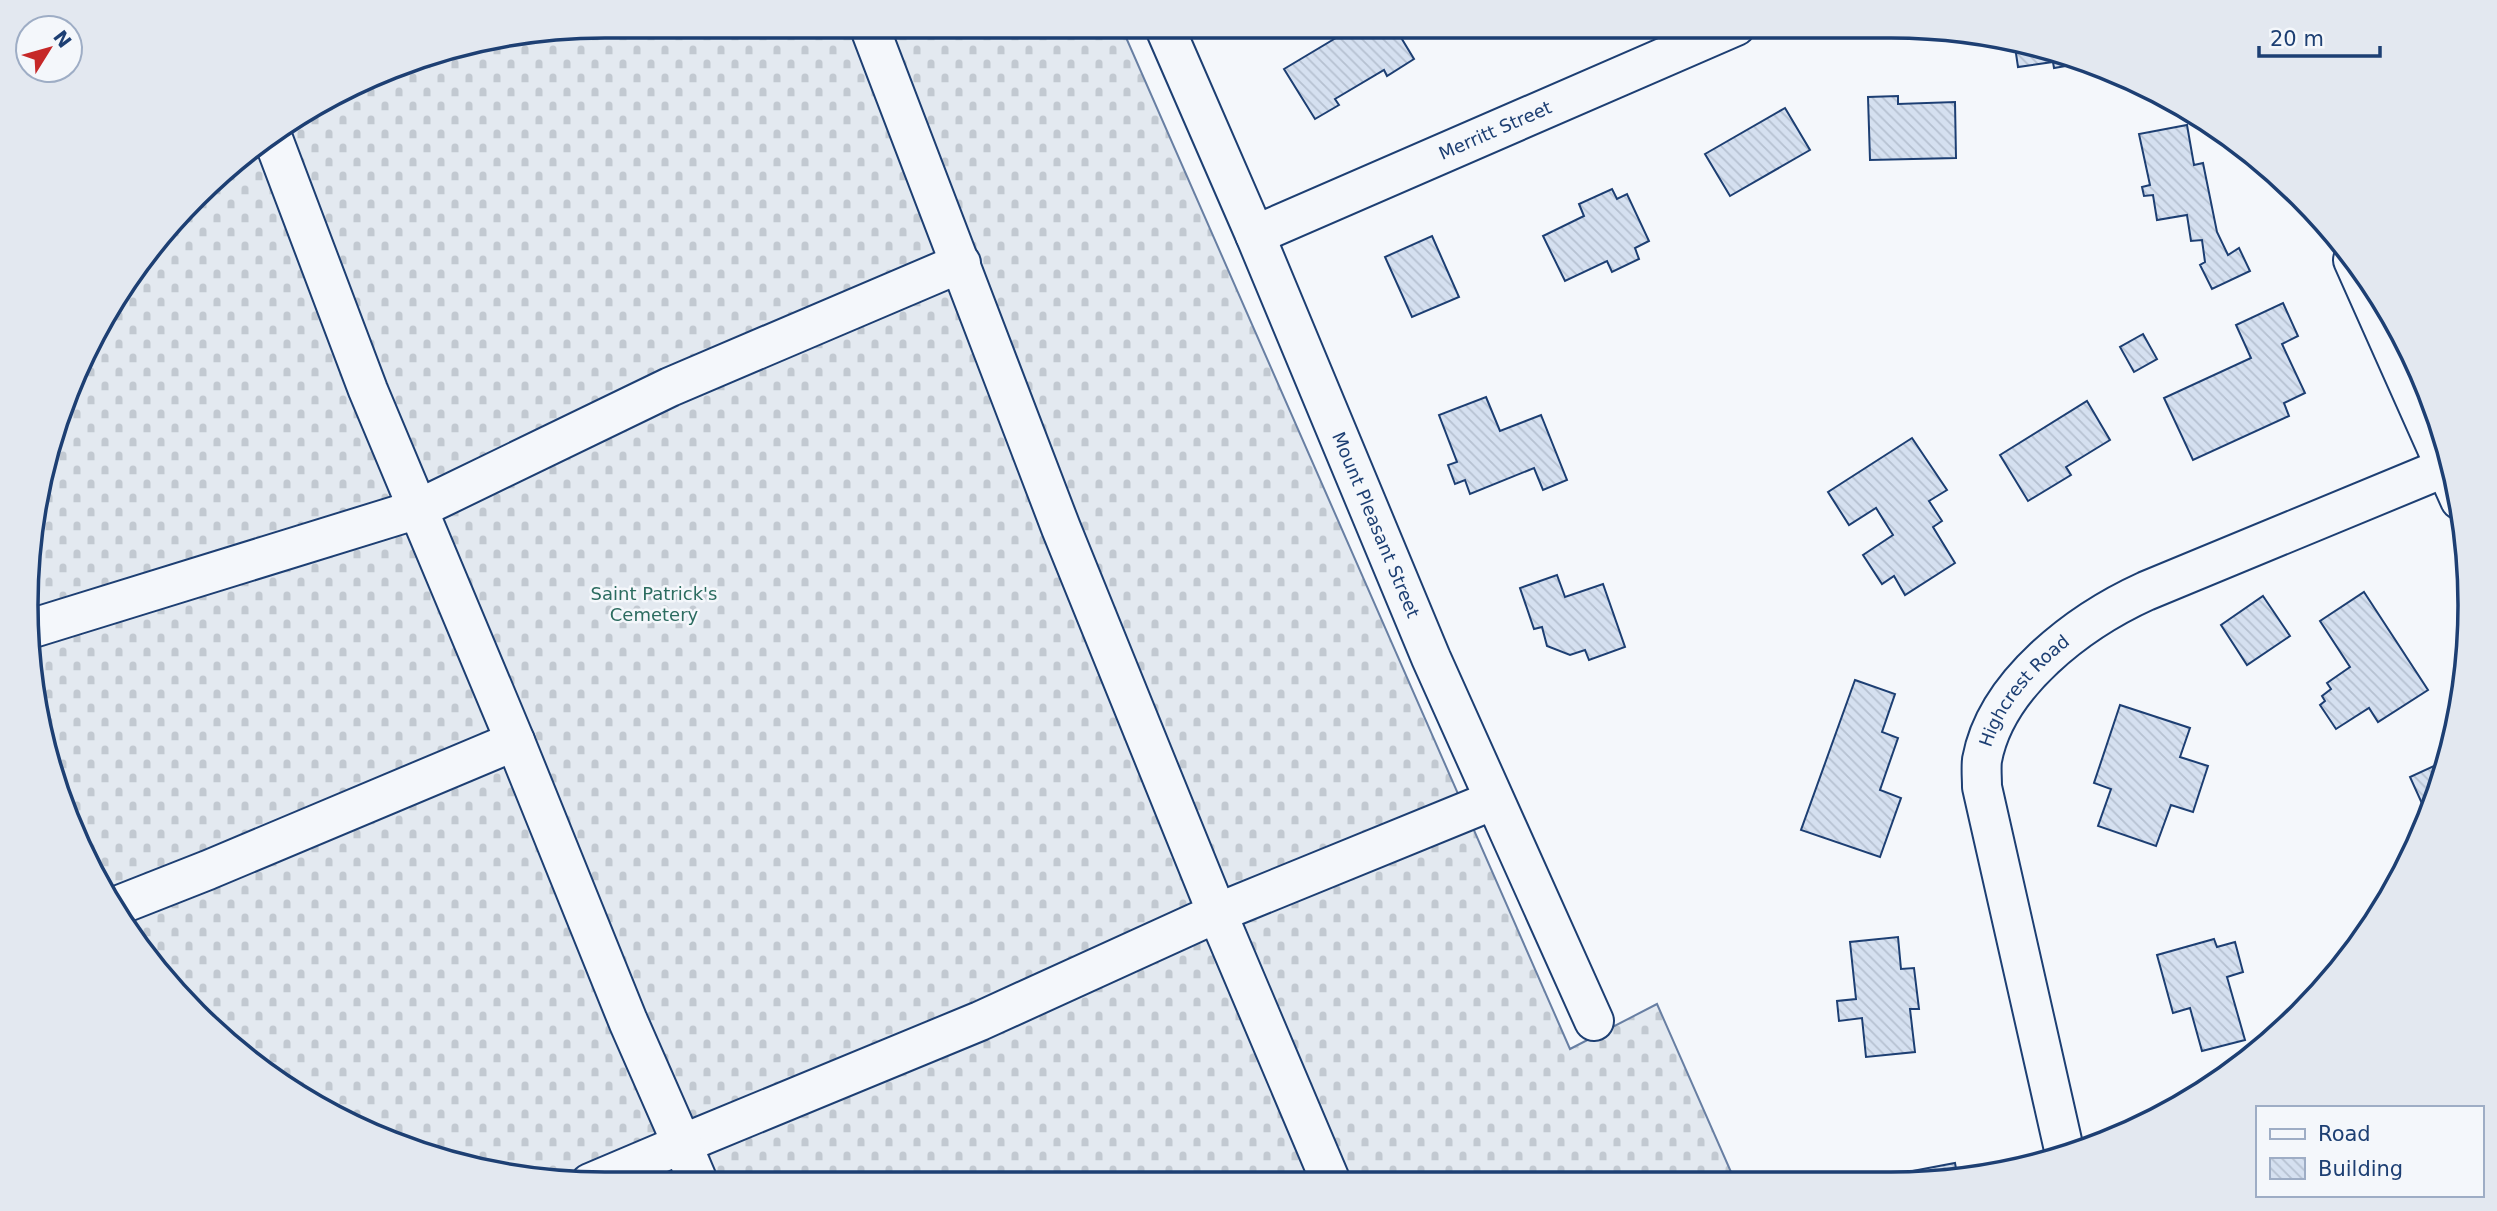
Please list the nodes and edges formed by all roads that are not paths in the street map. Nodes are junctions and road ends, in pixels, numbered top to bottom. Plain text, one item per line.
1 (874, 38) edge
2 (1169, 38) edge
3 (1707, 38) edge
4 (275, 145) edge
5 (1255, 235) junction
6 (961, 263) junction
7 (2375, 309) edge
8 (2433, 439) edge
9 (2446, 486) edge
10 (418, 509) junction
11 (39, 626) edge
12 (515, 741) junction
13 (1494, 800) junction
14 (123, 903) edge
15 (1217, 913) junction
16 (1594, 1021) dead end
17 (682, 1144) junction
18 (2063, 1145) edge
19 (616, 1172) edge
20 (694, 1172) edge
21 (1327, 1172) edge

1 - 6 street
2 - 5 street, Mount Pleasant Street
3 - 5 street, Merritt Street
4 - 10 street
5 - 13 street, Mount Pleasant Street
6 - 10 street
6 - 15 street
7 - 8 street
9 - 18 street, Highcrest Road
10 - 11 street
10 - 12 street
12 - 14 street
12 - 17 street
13 - 15 street
13 - 16 street, Mount Pleasant Street
15 - 17 street
15 - 21 street
17 - 19 street
17 - 20 street

